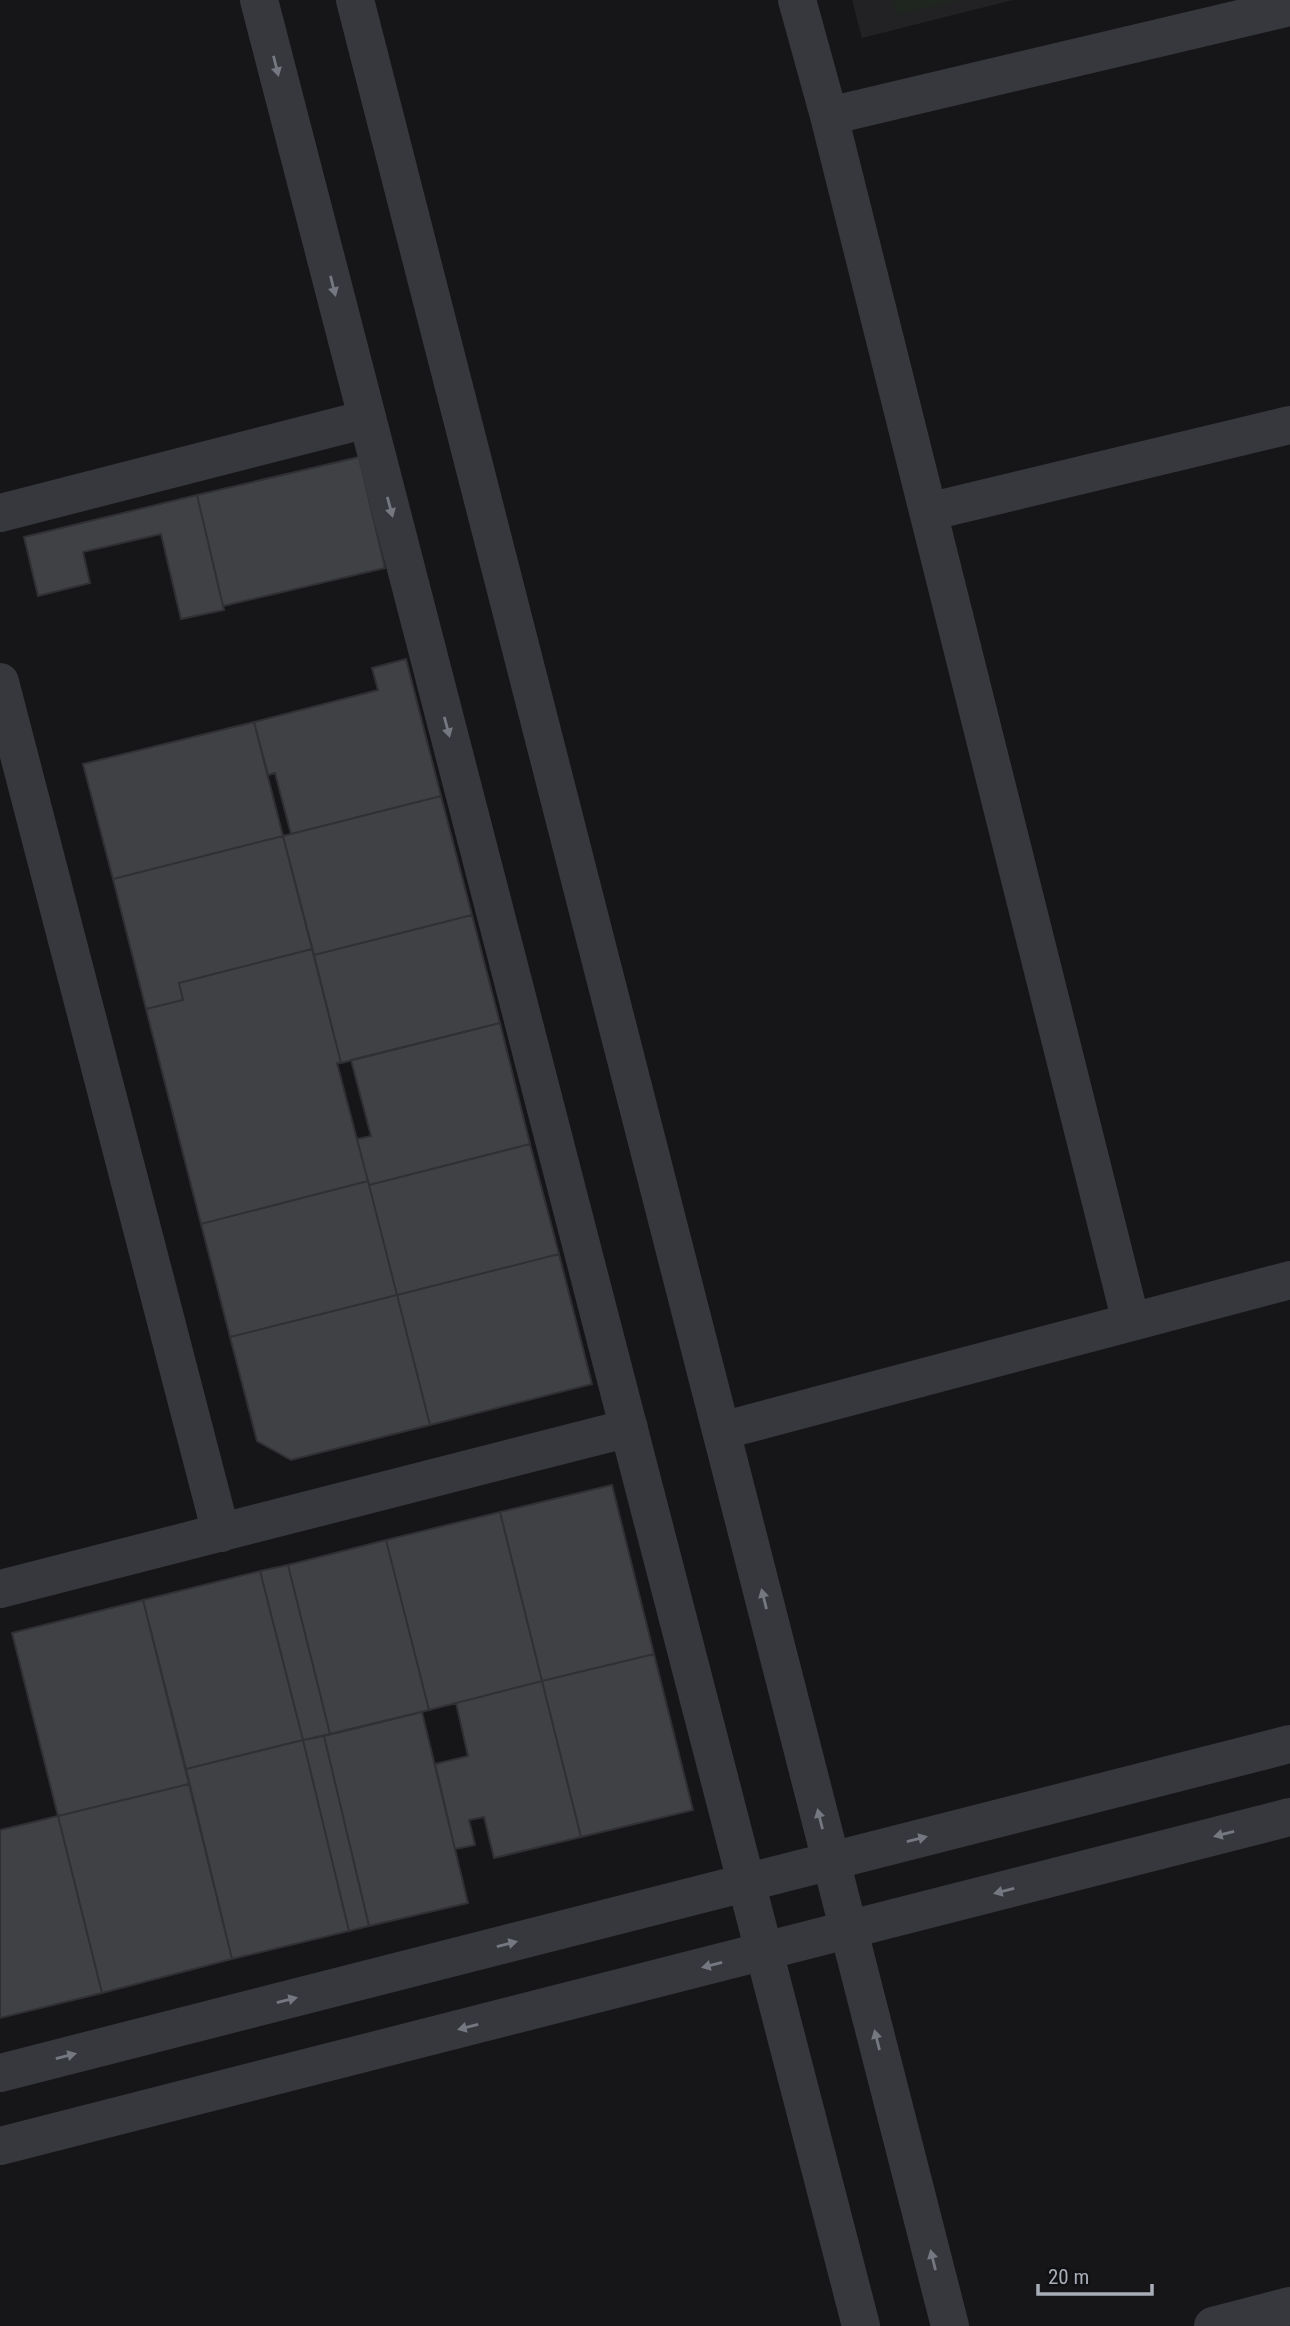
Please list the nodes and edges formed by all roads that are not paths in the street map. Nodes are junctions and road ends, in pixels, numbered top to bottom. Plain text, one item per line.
1 (259, 0) edge
2 (355, 0) edge
3 (797, 0) edge
4 (1290, 6) edge
5 (829, 116) junction
6 (367, 419) junction
7 (1290, 425) edge
8 (928, 512) junction
9 (0, 513) edge
10 (0, 682) edge
11 (9, 752) edge
12 (1290, 1280) edge
13 (1131, 1322) junction
14 (629, 1428) junction
15 (721, 1431) junction
16 (221, 1533) junction
17 (0, 1589) edge
18 (1290, 1744) edge
19 (1290, 1817) edge
20 (831, 1861) junction
21 (746, 1883) junction
22 (849, 1930) junction
23 (764, 1952) junction
24 (0, 2073) edge
25 (0, 2146) edge
26 (1290, 2306) edge
27 (861, 2326) edge
28 (950, 2326) edge
29 (1213, 2326) edge

1 -> 6 street
2 - 15 street
3 - 5 street
4 - 5 street
5 - 8 street
6 - 9 street
6 -> 14 street
7 - 8 street
8 - 13 street
10 - 11 street
11 - 16 street
12 - 13 street
13 - 15 street
14 - 16 street
14 - 21 street
20 -> 15 street
16 - 17 street
20 -> 18 street
19 -> 22 street
20 - 21 street
20 - 22 street
21 - 23 street
24 -> 21 street
22 - 23 street
28 -> 22 street
23 -> 25 street
23 - 27 street
26 - 29 street

